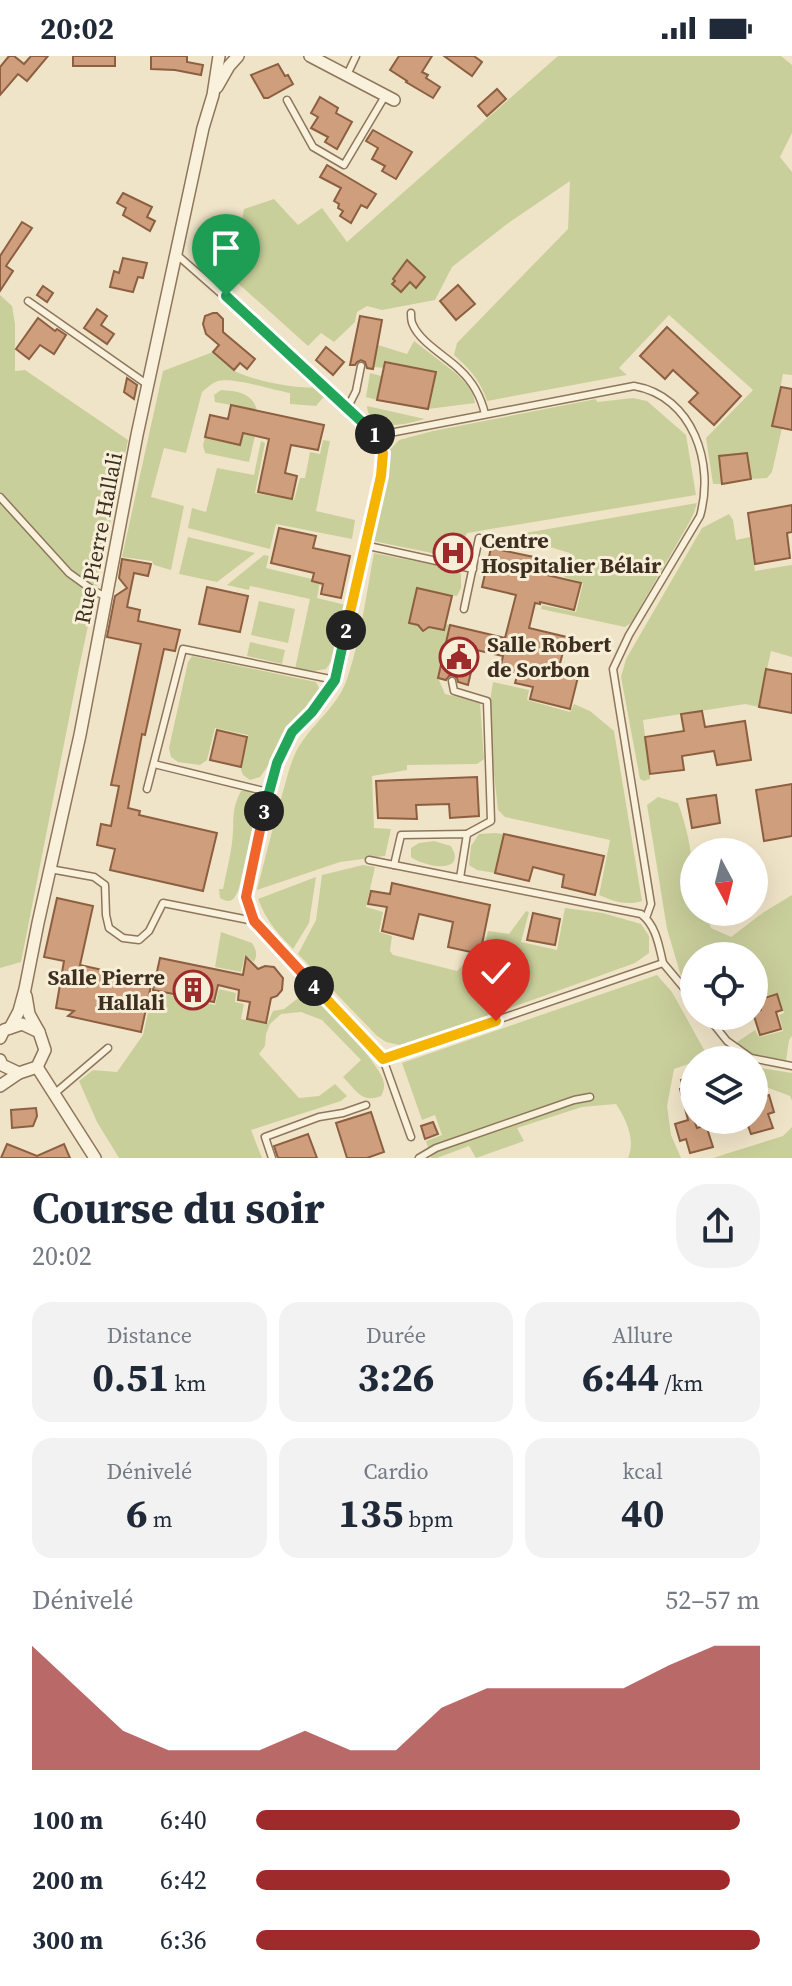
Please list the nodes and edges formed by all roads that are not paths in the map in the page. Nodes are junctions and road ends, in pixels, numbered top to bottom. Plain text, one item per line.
1 (219, 56) edge
2 (238, 56) edge
3 (310, 56) edge
4 (356, 56) edge
5 (347, 75) junction
6 (213, 95) junction
7 (389, 98) joint
8 (287, 100) dead end
9 (176, 254) junction
10 (28, 301) dead end
11 (411, 313) dead end
12 (361, 366) dead end
13 (148, 385) junction
14 (348, 407) junction
15 (485, 414) junction
16 (375, 433) junction
17 (0, 497) edge
18 (479, 538) dead end
19 (364, 545) junction
20 (473, 569) junction
21 (107, 597) junction
22 (464, 609) dead end
23 (335, 680) junction
24 (452, 681) dead end
25 (154, 764) junction
26 (147, 789) dead end
27 (268, 792) junction
28 (467, 834) junction
29 (369, 860) dead end
30 (394, 865) junction
31 (50, 869) junction
32 (460, 878) junction
33 (646, 918) junction
34 (254, 921) junction
35 (663, 963) junction
36 (680, 983) edge
37 (25, 989) junction
38 (10, 1028) junction
39 (718, 1030) edge
40 (39, 1032) junction
41 (0, 1038) edge
42 (734, 1046) edge
43 (108, 1048) dead end
44 (383, 1059) junction
45 (0, 1060) edge
46 (768, 1061) edge
47 (792, 1066) edge
48 (37, 1067) junction
49 (19, 1073) junction
50 (0, 1086) edge
51 (54, 1094) junction
52 (590, 1097) dead end
53 (366, 1105) dead end
54 (411, 1137) dead end
55 (95, 1158) edge
56 (272, 1158) edge
57 (419, 1158) edge

1 - 6 street, Rue Pierre Hallali
2 - 6 street, Rue Pierre Hallali
3 - 5 street
4 - 5 lane
5 - 7 street
6 - 9 street, Rue Pierre Hallali
7 - 8 lane
9 - 13 street, Rue Pierre Hallali
9 - 14 lane
10 - 13 lane
11 - 15 lane
12 - 14 lane
13 - 21 street, Rue Pierre Hallali
14 - 16 lane
15 - 16 lane
15 - 33 lane
16 - 19 lane
17 - 21 lane
18 - 20 lane
19 - 20 lane
19 - 23 lane
20 - 22 lane
21 - 31 street, Rue Pierre Hallali
23 - 25 lane
23 - 27 lane
24 - 28 lane
25 - 26 lane
25 - 27 lane
27 - 34 lane
28 - 30 lane
28 - 32 lane
29 - 30 lane
30 - 32 lane
31 - 34 lane
31 - 37 street, Rue Pierre Hallali
32 - 33 lane
33 - 35 lane
34 - 44 lane
35 - 36 lane
35 - 44 lane
37 - 38 street, Rue Pierre Hallali
37 - 40 street, Rue Pierre Hallali
38 - 40 street
38 - 41 street
39 - 42 lane
40 - 48 street
43 - 51 lane
44 - 54 lane
45 - 49 street
46 - 47 lane
48 - 49 street
48 - 51 street
49 - 50 street
51 - 55 street
52 - 57 lane
53 - 56 lane

